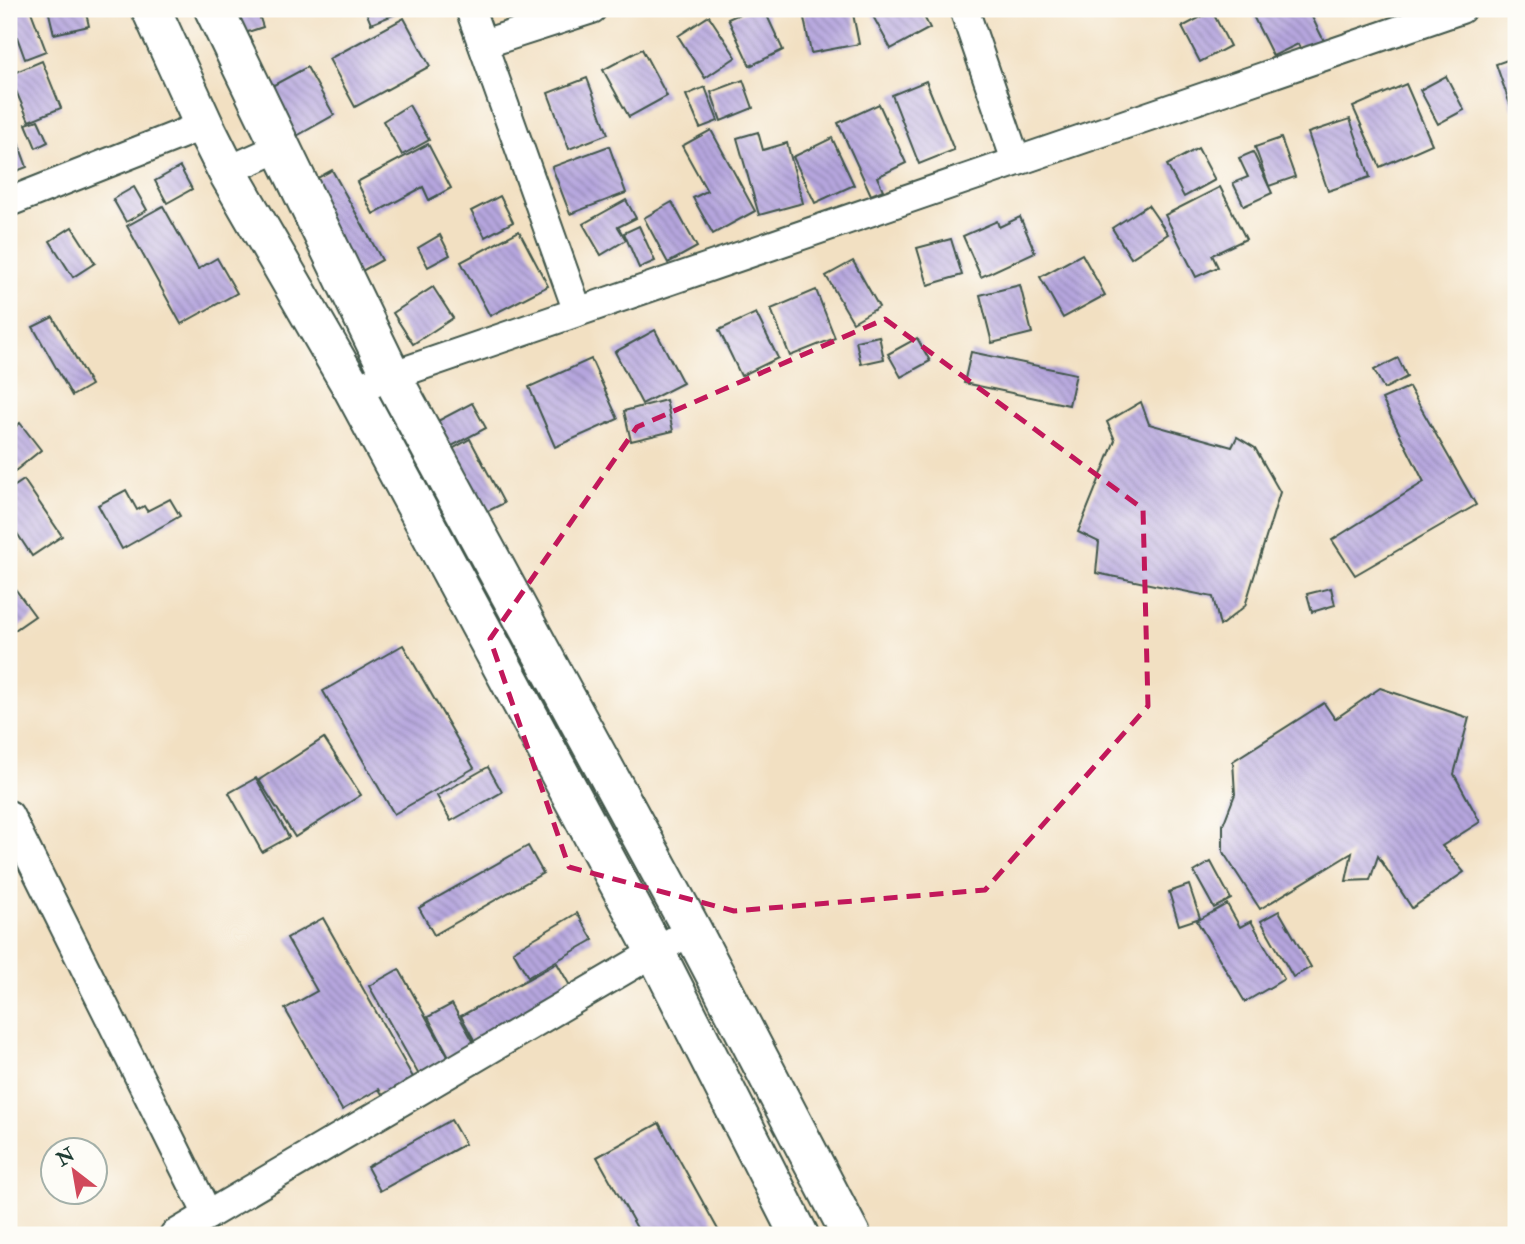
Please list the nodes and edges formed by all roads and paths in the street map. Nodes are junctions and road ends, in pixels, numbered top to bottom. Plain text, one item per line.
1 (151, 9) edge
2 (214, 9) edge
3 (470, 9) edge
4 (592, 9) edge
5 (964, 9) edge
6 (1461, 9) edge
7 (483, 44) junction
8 (204, 125) junction
9 (281, 147) junction
10 (1016, 162) junction
11 (227, 171) junction
12 (9, 201) edge
13 (578, 312) junction
14 (391, 376) junction
15 (353, 389) junction
16 (9, 815) edge
17 (692, 930) junction
18 (656, 951) junction
19 (208, 1215) junction
20 (174, 1235) edge
21 (799, 1235) edge
22 (851, 1235) edge

1 - 8 main road
2 - 9 main road
3 - 7 street
4 - 7 street
5 - 10 street
6 - 10 street
7 - 13 street
8 - 11 main road
8 - 12 street
9 - 11 street
9 - 14 main road
10 - 13 street
11 - 15 main road
13 - 14 street
14 - 15 street
14 - 17 main road
15 - 18 main road
16 - 19 street
17 - 18 street
17 - 22 main road
18 - 19 street
18 - 21 main road
19 - 20 street

